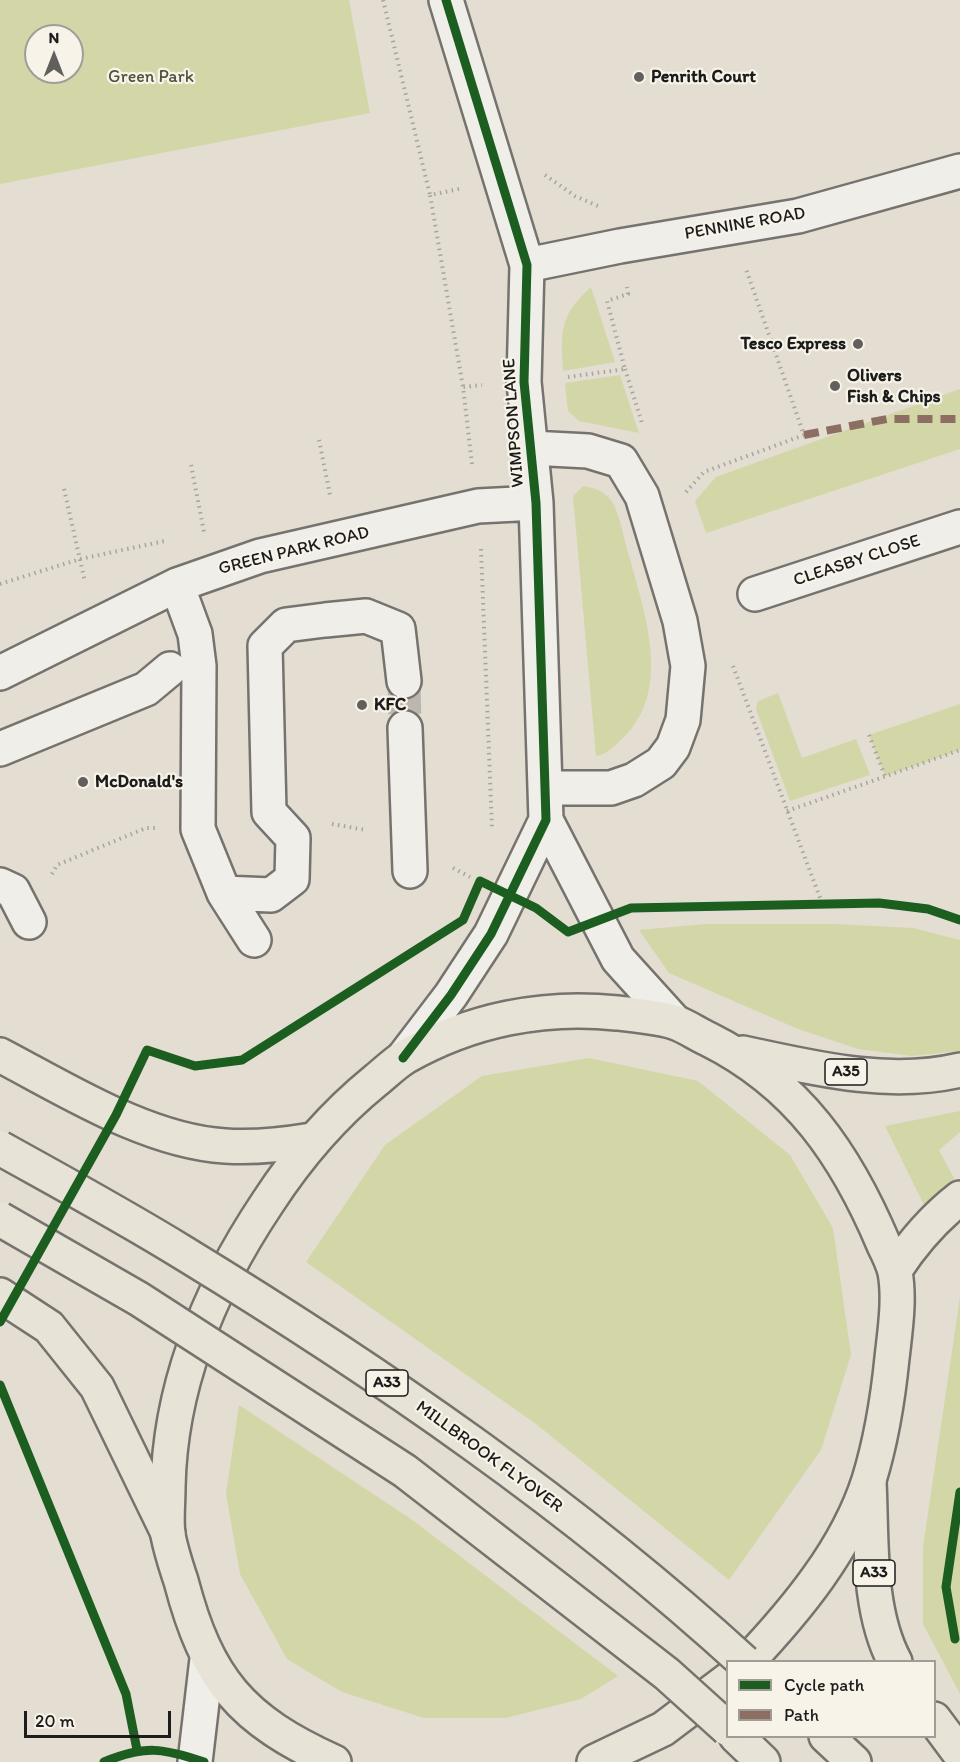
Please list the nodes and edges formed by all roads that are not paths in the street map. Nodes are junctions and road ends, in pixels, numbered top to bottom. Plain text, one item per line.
1 (446, 0) edge
2 (960, 171) edge
3 (527, 265) junction
4 (531, 448) junction
5 (536, 503) junction
6 (960, 527) edge
7 (177, 585) junction
8 (755, 594) dead end
9 (170, 669) dead end
10 (0, 673) edge
11 (404, 681) tunnel mouth
12 (405, 728) tunnel mouth
13 (0, 749) edge
14 (546, 788) junction
15 (546, 820) junction
16 (410, 872) dead end
17 (0, 885) edge
18 (224, 893) junction
19 (28, 922) road end
20 (254, 939) dead end
21 (675, 1022) junction
22 (732, 1051) junction
23 (0, 1054) edge
24 (403, 1058) junction
25 (960, 1070) edge
26 (312, 1140) junction
27 (0, 1148) edge
28 (960, 1198) edge
29 (0, 1219) edge
30 (895, 1270) junction
31 (0, 1295) edge
32 (868, 1482) junction
33 (168, 1533) junction
34 (207, 1659) junction
35 (743, 1660) edge
36 (747, 1660) edge
37 (895, 1660) edge
38 (726, 1682) edge
39 (936, 1722) edge
40 (726, 1727) edge
41 (737, 1738) edge
42 (827, 1738) edge
43 (960, 1754) edge
44 (195, 1762) edge
45 (334, 1762) edge
46 (594, 1762) edge
47 (763, 1762) edge
48 (854, 1762) edge

1 - 3 street, WIMPSON LANE
2 - 3 street, PENNINE ROAD
3 - 4 street, WIMPSON LANE
4 - 5 street, WIMPSON LANE
4 - 14 street, WIMPSON LANE
5 - 7 street, GREEN PARK ROAD
5 - 14 street, WIMPSON LANE
6 - 8 street, CLEASBY CLOSE
7 - 10 street, GREEN PARK ROAD
7 - 18 street
9 - 13 street
11 - 18 street
12 - 16 street
14 - 15 street, WIMPSON LANE
15 - 21 street
15 - 24 street
17 - 19 street
18 - 20 street
21 - 22 main road
21 - 24 main road
22 - 25 main road, A35
22 - 30 main road
23 - 26 main road
24 - 26 main road
26 - 33 main road
27 - 35 main road, MILLBROOK FLYOVER / A33, bridge
28 - 30 main road
29 - 40 main road, bridge
30 - 32 main road
31 - 33 main road
32 - 36 main road
32 - 37 main road, A33
33 - 34 main road
34 - 44 street
34 - 45 main road
38 - 46 main road
39 - 43 main road
41 - 47 main road
42 - 48 main road

